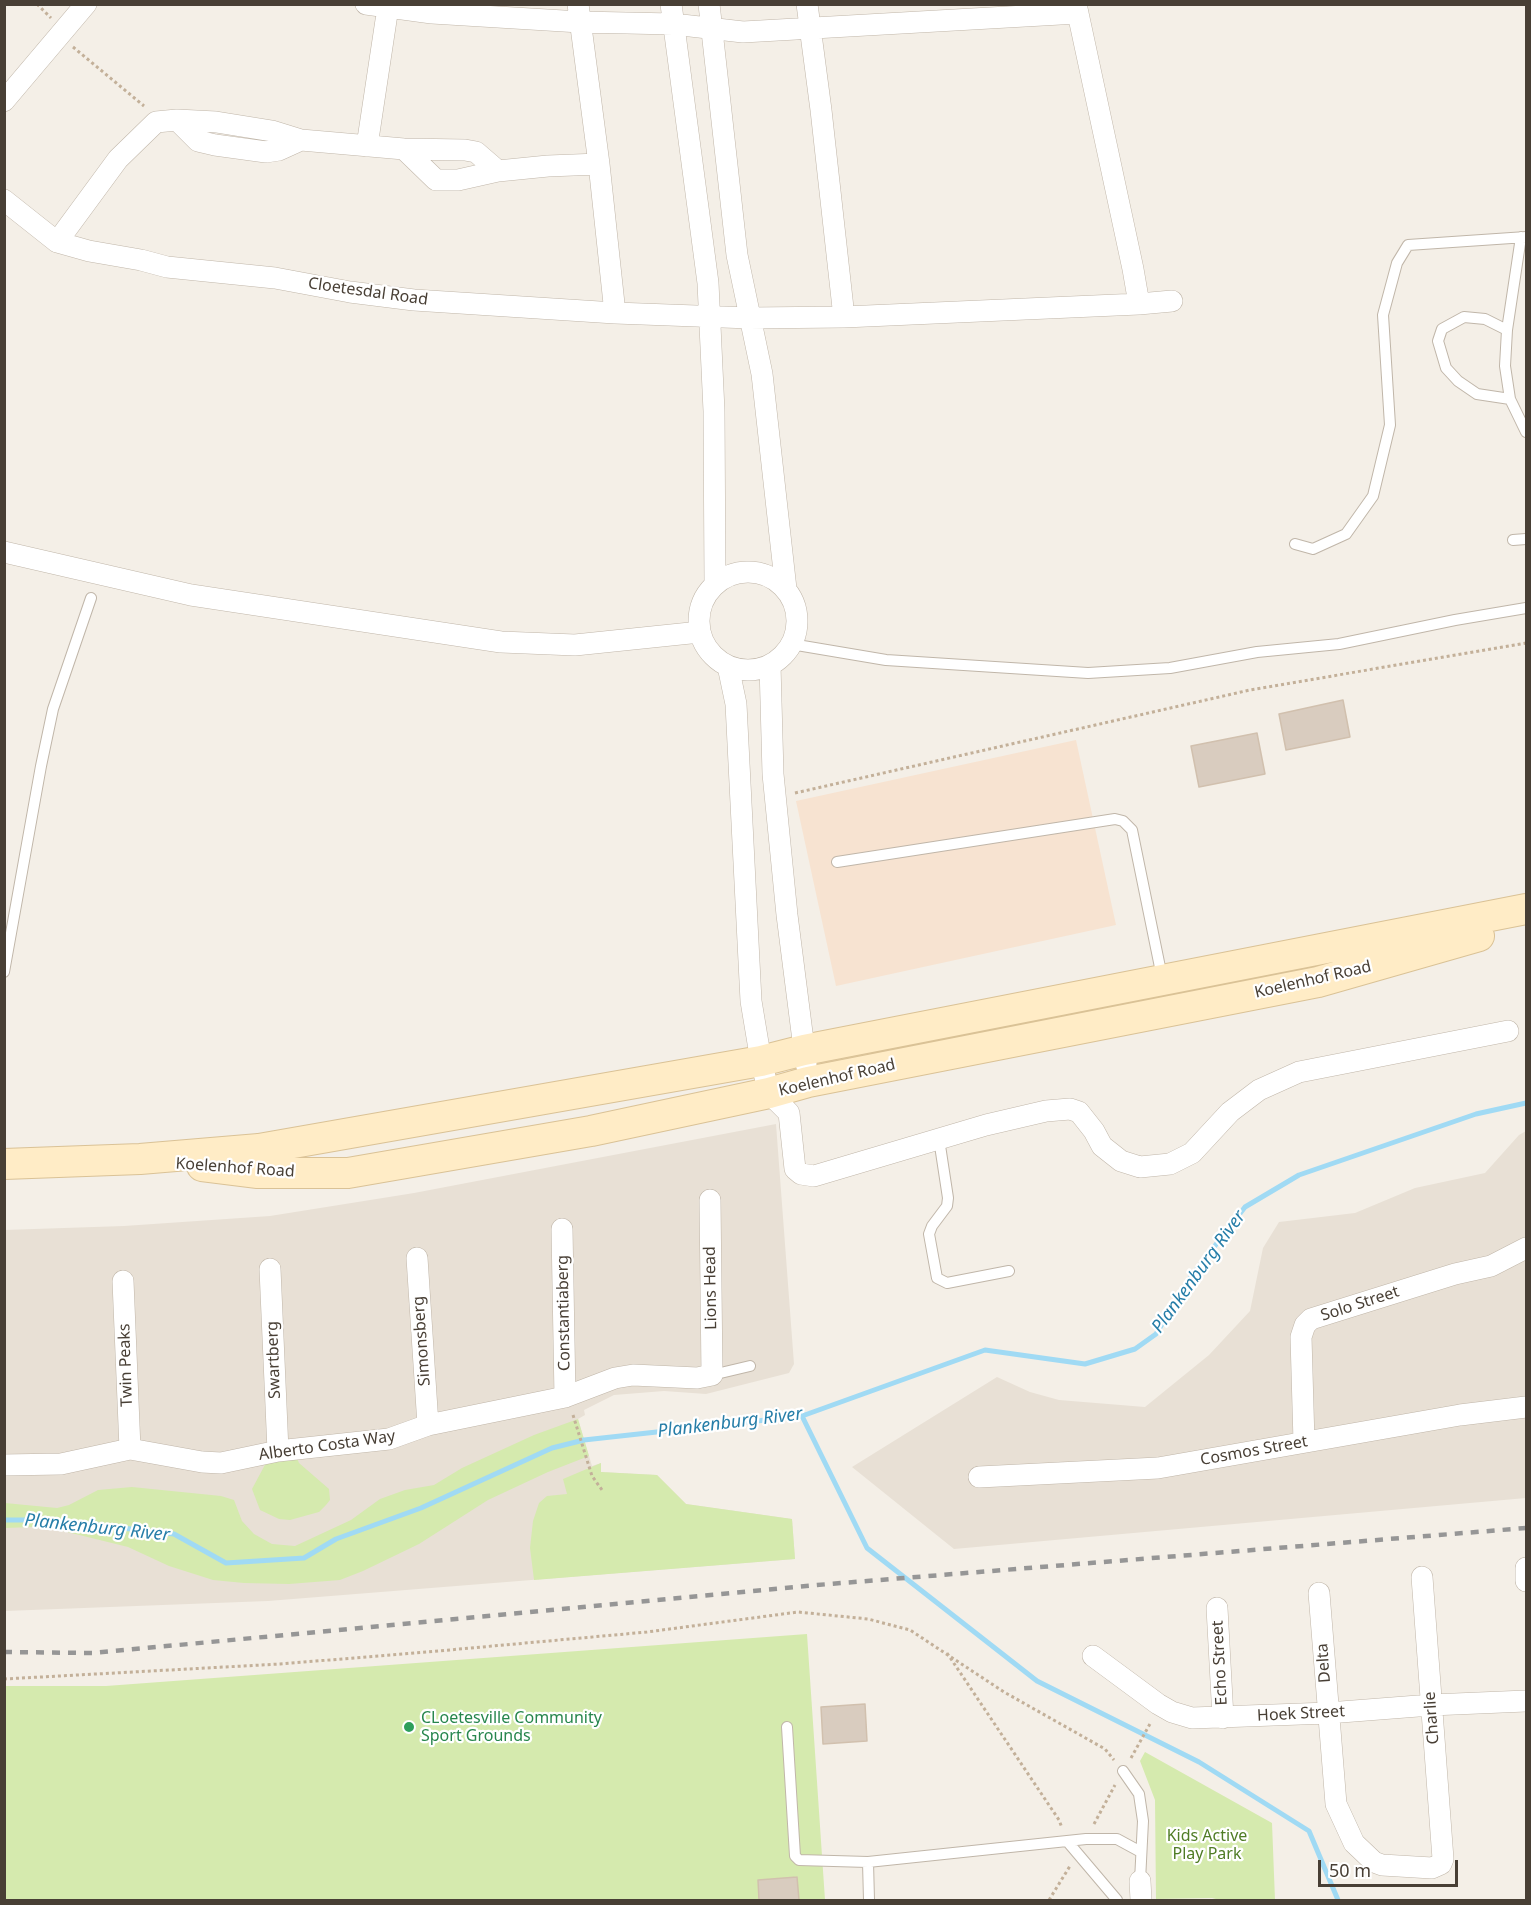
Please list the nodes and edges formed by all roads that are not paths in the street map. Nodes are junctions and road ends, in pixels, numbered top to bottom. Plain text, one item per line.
1 (86, 4) edge
2 (366, 4) edge
3 (709, 4) edge
4 (807, 4) edge
5 (388, 7) junction
6 (1077, 9) edge
7 (579, 13) edge
8 (672, 14) edge
9 (712, 27) junction
10 (810, 29) junction
11 (4, 101) edge
12 (367, 146) junction
13 (404, 149) junction
14 (599, 165) junction
15 (498, 171) junction
16 (4, 200) edge
17 (1524, 237) edge
18 (57, 242) junction
19 (1172, 301) dead end
20 (1139, 304) junction
21 (615, 314) junction
22 (844, 317) junction
23 (710, 318) junction
24 (750, 318) junction
25 (1507, 330) junction
26 (1510, 399) junction
27 (1527, 432) edge
28 (1527, 539) edge
29 (1513, 540) dead end
30 (1295, 544) dead end
31 (4, 552) edge
32 (716, 584) junction
33 (786, 589) junction
34 (91, 598) dead end
35 (1527, 608) edge
36 (700, 632) junction
37 (791, 644) junction
38 (770, 665) junction
39 (728, 666) junction
40 (837, 862) dead end
41 (1527, 909) edge
42 (1527, 922) edge
43 (4, 972) edge
44 (1162, 980) junction
45 (1508, 1031) dead end
46 (804, 1050) junction
47 (761, 1061) junction
48 (808, 1082) junction
49 (779, 1103) junction
50 (939, 1139) junction
51 (140, 1159) junction
52 (4, 1164) edge
53 (710, 1200) dead end
54 (562, 1229) dead end
55 (1527, 1248) edge
56 (417, 1258) dead end
57 (270, 1269) dead end
58 (1009, 1271) dead end
59 (123, 1281) dead end
60 (750, 1366) dead end
61 (712, 1375) junction
62 (568, 1403) junction
63 (1527, 1407) edge
64 (428, 1425) junction
65 (1304, 1442) junction
66 (130, 1449) junction
67 (278, 1451) junction
68 (4, 1465) edge
69 (979, 1477) dead end
70 (1422, 1577) dead end
71 (1319, 1593) dead end
72 (1217, 1608) dead end
73 (1093, 1656) dead end
74 (1527, 1701) edge
75 (1431, 1705) junction
76 (1328, 1713) junction
77 (1223, 1718) junction
78 (787, 1727) dead end
79 (1123, 1771) dead end
80 (1067, 1841) junction
81 (1141, 1852) junction
82 (1443, 1859) joint
83 (868, 1862) junction
84 (1140, 1891) edge
85 (869, 1900) edge
86 (1117, 1900) edge

1 - 11 street
2 - 5 street
3 - 9 street
4 - 10 street
5 - 7 street
5 - 12 street
6 - 10 street
6 - 20 street
7 - 8 street
7 - 14 street
8 - 9 street
8 - 23 street
9 - 10 street
9 - 24 street
10 - 22 street
12 - 13 street
12 - 18 street
13 - 15 street
13 - 15 street
14 - 15 street
14 - 21 street
16 - 18 street, Cloetesdal Road
17 - 25 lane
17 - 30 lane
18 - 21 street, Cloetesdal Road
19 - 20 street, Cloetesdal Road
20 - 22 street, Cloetesdal Road
21 - 23 street, Cloetesdal Road
22 - 24 street, Cloetesdal Road
23 - 24 street, Cloetesdal Road
23 - 32 street
24 - 33 street
25 - 26 lane
25 - 26 lane
26 - 27 lane
28 - 29 lane
31 - 36 street
32 - 33 street
32 - 36 street
33 - 37 street
34 - 43 lane
35 - 37 lane
36 - 39 street
37 - 38 street
38 - 39 street
38 - 46 street
39 - 47 street
40 - 44 lane
41 - 44 main road, Koelenhof Road
42 - 48 main road, Koelenhof Road
44 - 46 main road, Koelenhof Road
45 - 50 street
46 - 47 main road, Koelenhof Road
46 - 48 street
47 - 49 street
47 - 51 main road, Koelenhof Road
48 - 49 main road, Koelenhof Road
49 - 50 street
49 - 51 main road, Koelenhof Road
50 - 58 lane
51 - 52 main road, Koelenhof Road
53 - 61 street, Lions Head
54 - 62 street, Constantiaberg
55 - 65 street, Solo Street
56 - 64 street, Simonsberg
57 - 67 street, Swartberg
59 - 66 street, Twin Peaks
60 - 61 lane, Alberto Costa Way
61 - 62 street, Alberto Costa Way
62 - 64 street, Alberto Costa Way
63 - 65 street, Cosmos Street
64 - 67 street, Alberto Costa Way
65 - 69 street, Cosmos Street
66 - 67 street, Alberto Costa Way
66 - 68 street, Alberto Costa Way
70 - 75 street, Charlie
71 - 76 street, Delta
72 - 77 street, Echo Street
73 - 77 street, Hoek Street
74 - 75 street, Hoek Street
75 - 76 street, Hoek Street
75 - 82 street, Charlie
76 - 77 street, Hoek Street
76 - 82 street, Delta
78 - 83 lane
79 - 81 lane
80 - 81 lane
80 - 83 lane
80 - 86 lane
81 - 84 lane
83 - 85 lane

